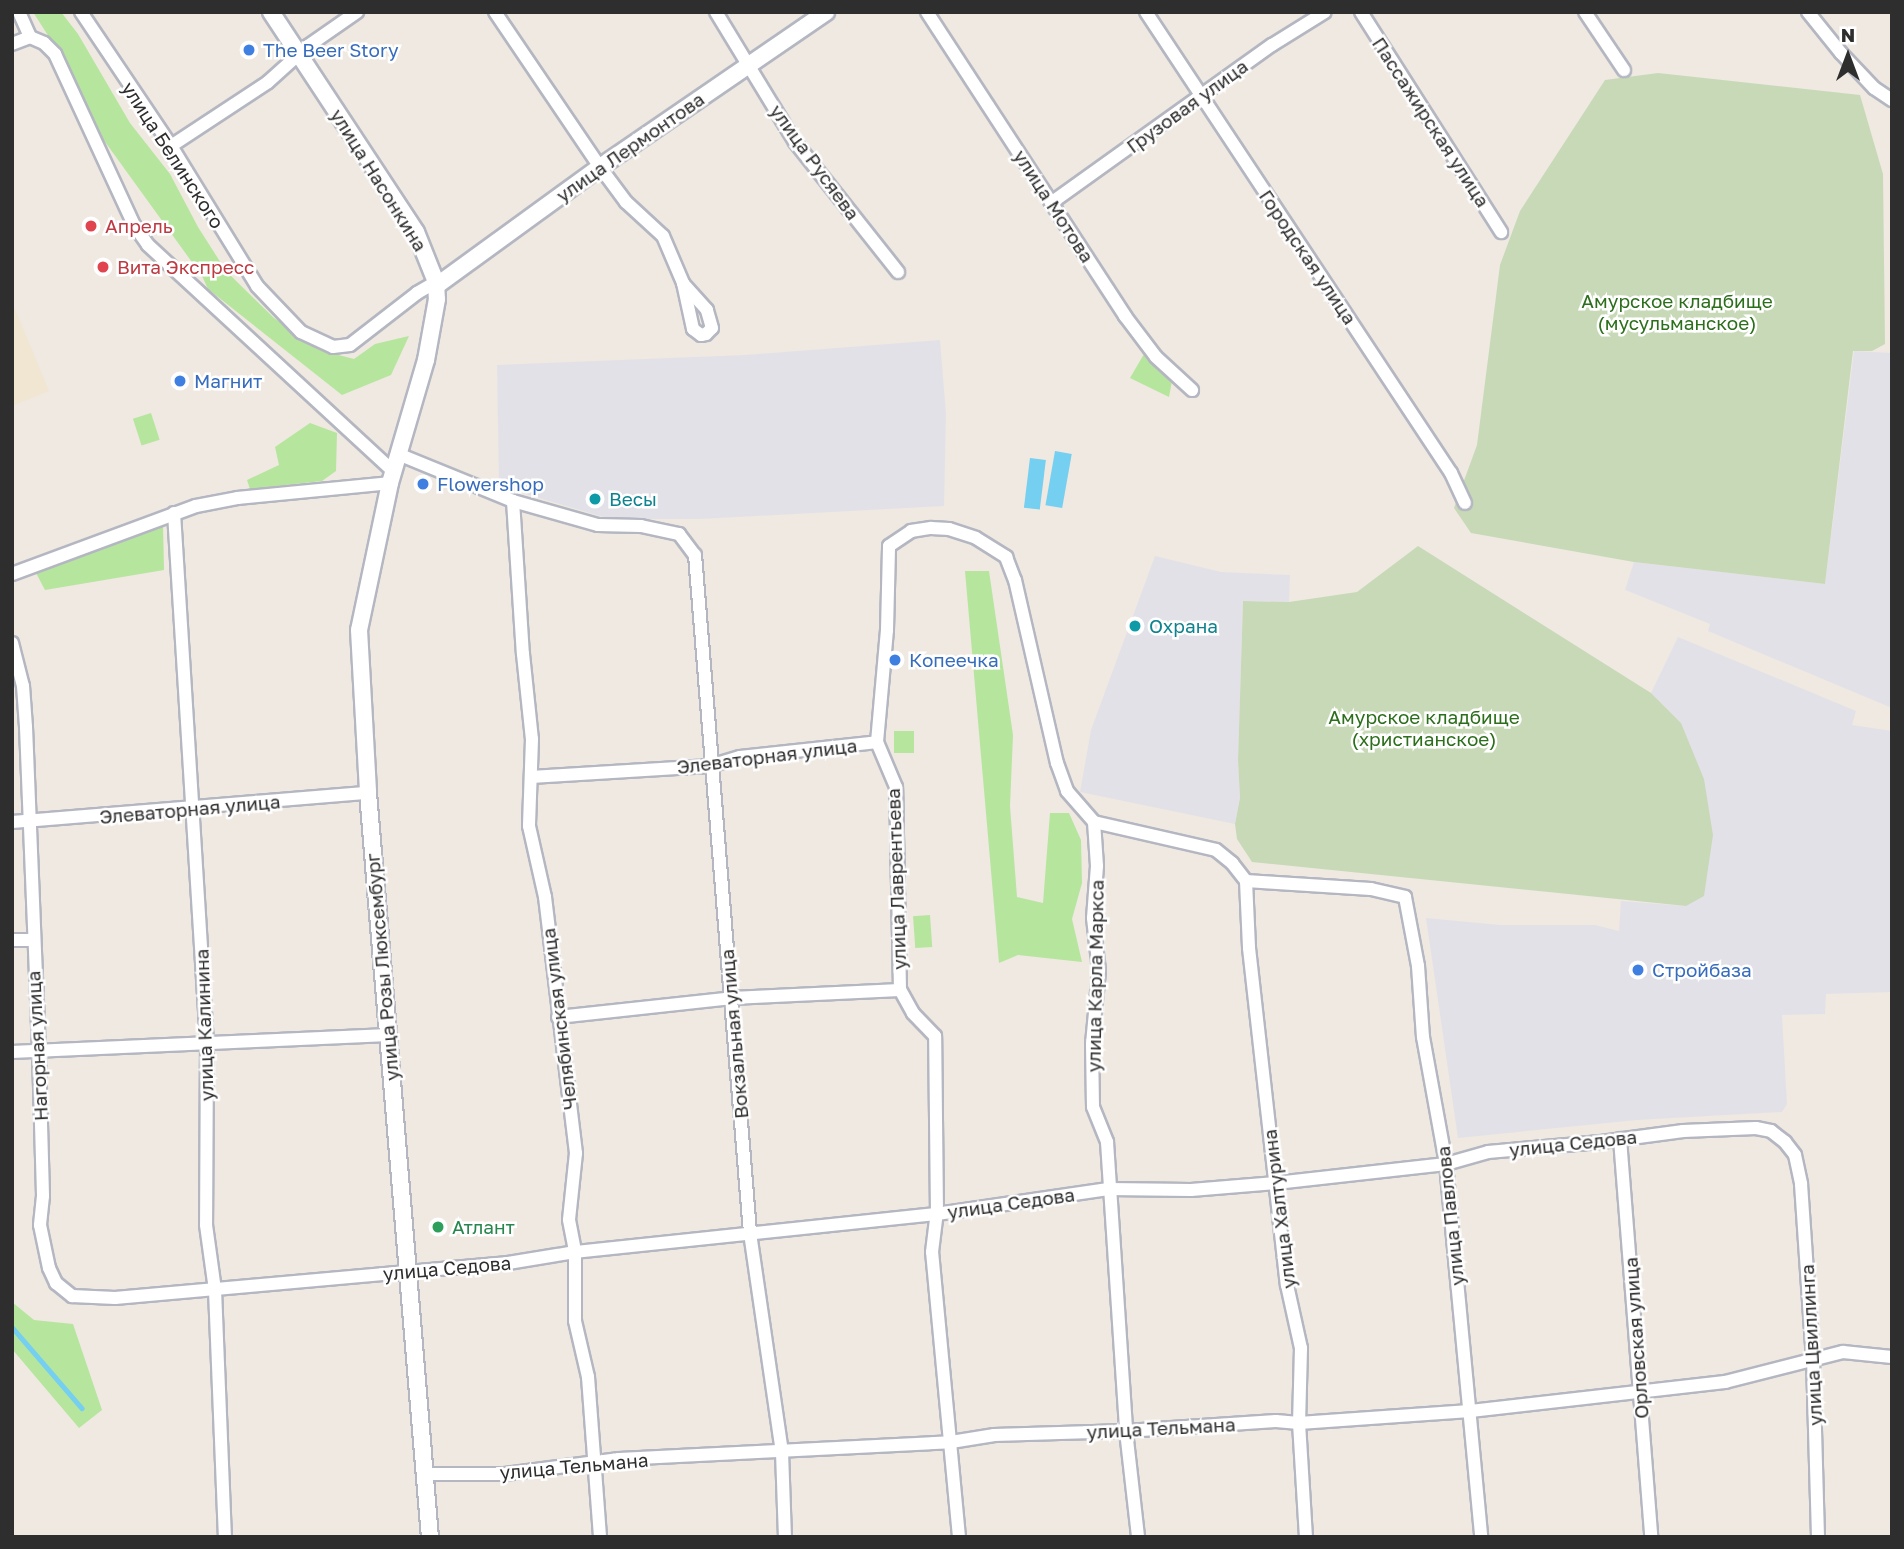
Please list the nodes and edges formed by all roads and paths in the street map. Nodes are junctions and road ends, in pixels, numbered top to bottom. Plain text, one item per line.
1 (19, 12) edge
2 (81, 12) edge
3 (271, 12) edge
4 (357, 12) edge
5 (495, 12) edge
6 (716, 12) edge
7 (826, 12) edge
8 (927, 12) edge
9 (1146, 12) edge
10 (1325, 12) edge
11 (1361, 12) edge
12 (1586, 12) edge
13 (1808, 12) edge
14 (30, 37) junction
15 (12, 44) edge
16 (299, 56) junction
17 (748, 65) junction
18 (1625, 70) dead end
19 (1199, 96) junction
20 (1892, 100) edge
21 (171, 146) junction
22 (600, 167) junction
23 (1051, 203) junction
24 (1501, 232) dead end
25 (898, 272) dead end
26 (683, 283) dead end
27 (436, 284) junction
28 (1192, 390) dead end
29 (413, 403) joint
30 (398, 454) junction
31 (391, 477) junction
32 (513, 500) junction
33 (1465, 503) dead end
34 (174, 513) junction
35 (12, 574) edge
36 (12, 643) edge
37 (877, 742) junction
38 (710, 766) junction
39 (531, 777) junction
40 (368, 793) junction
41 (194, 809) junction
42 (29, 821) junction
43 (12, 822) edge
44 (1094, 822) junction
45 (1246, 881) junction
46 (12, 940) edge
47 (32, 940) junction
48 (900, 989) junction
49 (732, 998) junction
50 (558, 1017) junction
51 (388, 1035) junction
52 (207, 1044) junction
53 (12, 1052) edge
54 (39, 1052) junction
55 (1620, 1139) junction
56 (1795, 1155) joint
57 (1446, 1164) junction
58 (1276, 1183) junction
59 (1108, 1189) junction
60 (937, 1214) junction
61 (750, 1233) junction
62 (575, 1252) junction
63 (408, 1271) junction
64 (215, 1290) junction
65 (1892, 1357) edge
66 (1813, 1358) junction
67 (1640, 1391) junction
68 (1470, 1411) junction
69 (1299, 1423) junction
70 (1126, 1431) junction
71 (951, 1442) junction
72 (782, 1452) junction
73 (593, 1462) junction
74 (425, 1474) junction
75 (225, 1537) edge
76 (430, 1537) edge
77 (600, 1537) edge
78 (785, 1537) edge
79 (960, 1537) edge
80 (1138, 1537) edge
81 (1306, 1537) edge
82 (1481, 1537) edge
83 (1651, 1537) edge
84 (1818, 1537) edge

1 - 14 street
2 - 21 street, улица Белинского
3 - 16 street, улица Насонкина
4 - 16 street
5 - 22 street
6 - 17 street, улица Русяева
7 - 17 street, улица Лермонтова
8 - 23 street, улица Мотова
9 - 19 street, Городская улица
10 - 19 street, Грузовая улица
11 - 24 street, Пассажирская улица
12 - 18 street
13 - 20 street
14 - 15 street
14 - 31 street
16 - 21 street
16 - 27 street, улица Насонкина
17 - 22 street, улица Лермонтова
17 - 25 street, улица Русяева
19 - 23 street, Грузовая улица
19 - 33 street, Городская улица
21 - 27 street, улица Белинского
22 - 26 street
22 - 27 street, улица Лермонтова
23 - 28 street, улица Мотова
27 - 29 street, улица Насонкина
29 - 30 street, улица Розы Люксембург
30 - 31 street, улица Розы Люксембург
30 - 32 street
31 - 34 street
31 - 40 street, улица Розы Люксембург
32 - 38 street, Вокзальная улица
32 - 39 street, Челябинская улица
34 - 35 street
34 - 41 street, улица Калинина
36 - 42 street, Нагорная улица
37 - 38 street, Элеваторная улица
37 - 44 street, улица Лаврентьева
37 - 48 street, улица Лаврентьева
38 - 39 street, Элеваторная улица
38 - 49 street, Вокзальная улица
39 - 50 street, Челябинская улица
40 - 41 street, Элеваторная улица
40 - 51 street, улица Розы Люксембург
41 - 42 street, Элеваторная улица
41 - 52 street, улица Калинина
42 - 43 street, Элеваторная улица
42 - 47 street, Нагорная улица
44 - 45 street
44 - 59 street, улица Карла Маркса
45 - 57 street, улица Павлова
45 - 58 street, улица Халтурина
46 - 47 street
47 - 54 street, Нагорная улица
48 - 49 street
48 - 60 street, улица Лаврентьева
49 - 50 street
49 - 61 street, Вокзальная улица
50 - 62 street, Челябинская улица
51 - 52 street
51 - 63 street, улица Розы Люксембург
52 - 54 street
52 - 64 street, улица Калинина
53 - 54 street
54 - 64 street, Нагорная улица
55 - 56 street, улица Седова
55 - 57 street, улица Седова
55 - 67 street, Орловская улица
56 - 66 street, улица Цвиллинга
57 - 58 street, улица Седова
57 - 68 street, улица Павлова
58 - 59 street, улица Седова
58 - 69 street, улица Халтурина
59 - 60 street, улица Седова
59 - 70 street, улица Карла Маркса
60 - 61 street, улица Седова
60 - 71 street, улица Лаврентьева
61 - 62 street, улица Седова
61 - 72 street, Вокзальная улица
62 - 63 street, улица Седова
62 - 73 street, Челябинская улица
63 - 64 street, улица Седова
63 - 74 street, улица Розы Люксембург
64 - 75 street, улица Калинина
65 - 66 street, улица Тельмана
66 - 67 street, улица Тельмана
66 - 84 street, улица Цвиллинга
67 - 68 street, улица Тельмана
67 - 83 street, Орловская улица
68 - 69 street, улица Тельмана
68 - 82 street, улица Павлова
69 - 70 street, улица Тельмана
69 - 81 street, улица Халтурина
70 - 71 street, улица Тельмана
70 - 80 street, улица Карла Маркса
71 - 72 street, улица Тельмана
71 - 79 street, улица Лаврентьева
72 - 73 street, улица Тельмана
72 - 78 street, Вокзальная улица
73 - 74 street, улица Тельмана
73 - 77 street, Челябинская улица
74 - 76 street, улица Розы Люксембург

